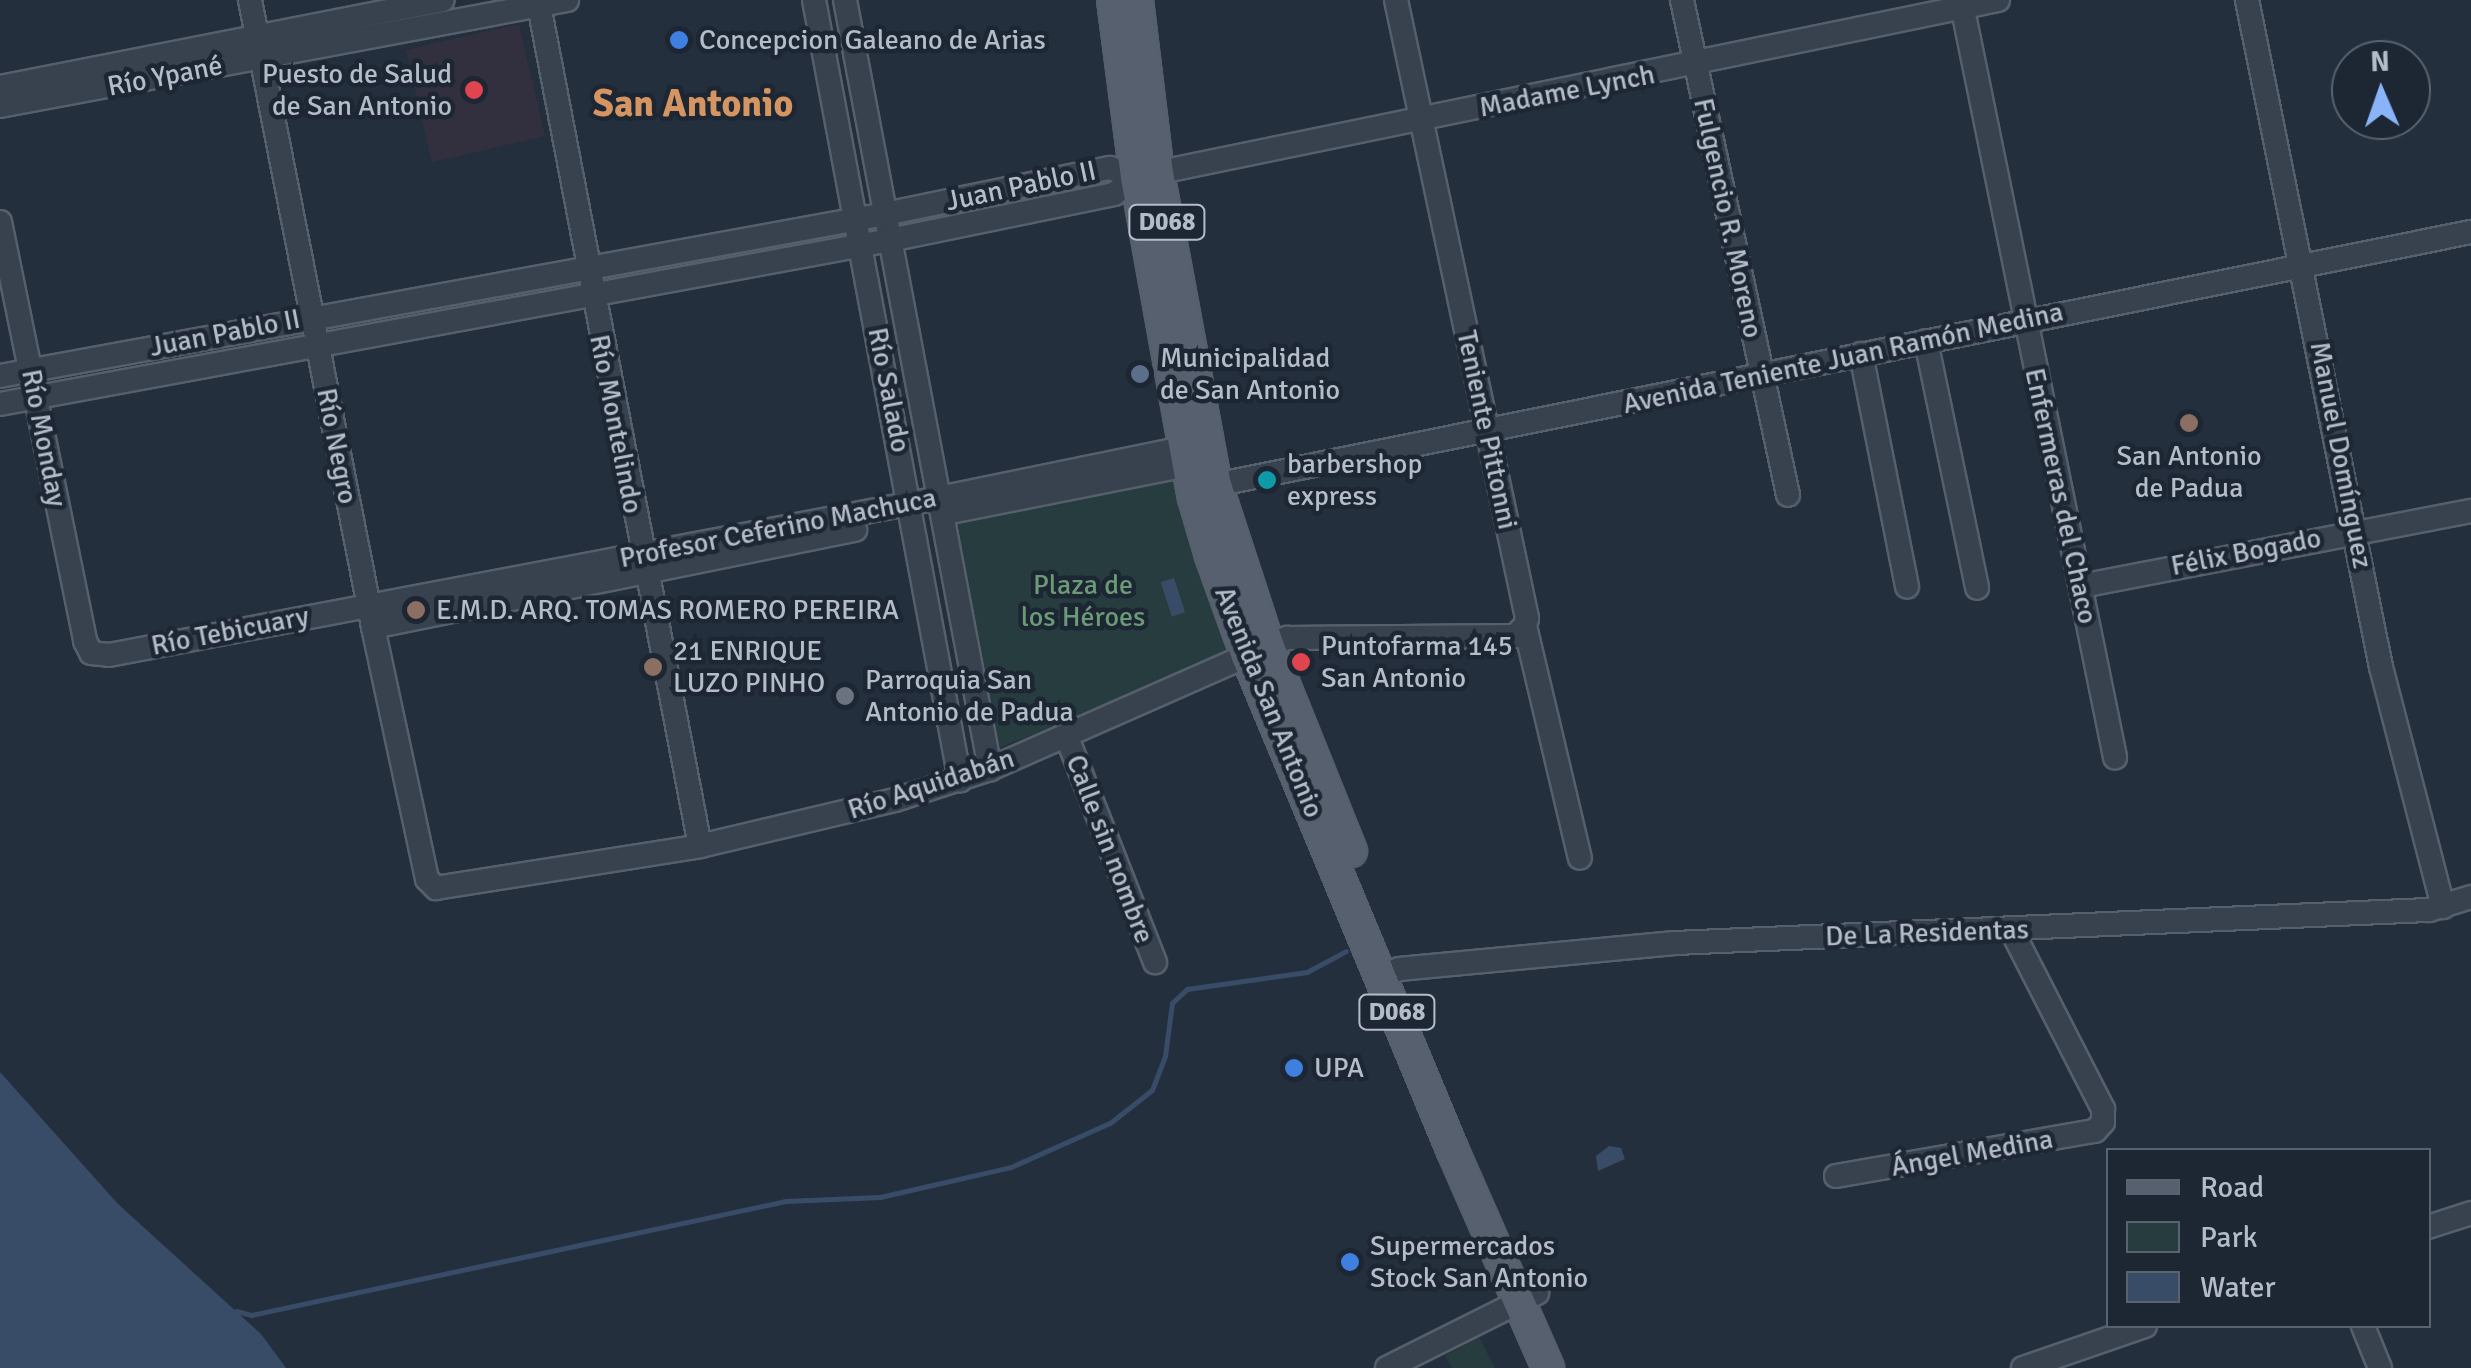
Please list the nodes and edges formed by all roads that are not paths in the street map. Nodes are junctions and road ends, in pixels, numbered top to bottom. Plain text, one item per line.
1 (250, 0) edge
2 (443, 0) edge
3 (566, 0) edge
4 (814, 0) edge
5 (845, 0) edge
6 (1113, 0) edge
7 (1137, 0) edge
8 (1396, 0) edge
9 (1682, 0) edge
10 (1998, 0) edge
11 (2247, 0) edge
12 (538, 3) edge
13 (1962, 3) edge
14 (258, 46) junction
15 (1695, 65) junction
16 (0, 87) edge
17 (0, 106) edge
18 (1421, 120) junction
19 (1147, 175) junction
20 (885, 214) junction
21 (856, 219) junction
22 (0, 222) edge
23 (2471, 232) edge
24 (890, 240) junction
25 (862, 246) junction
26 (2303, 264) junction
27 (586, 268) junction
28 (591, 296) junction
29 (312, 317) junction
30 (2024, 320) junction
31 (1926, 341) junction
32 (318, 347) junction
33 (1860, 354) junction
34 (30, 370) junction
35 (1762, 375) junction
36 (0, 376) edge
37 (36, 397) junction
38 (0, 404) edge
39 (1486, 431) junction
40 (1200, 465) junction
41 (1788, 495) dead end
42 (940, 506) junction
43 (912, 511) junction
44 (2471, 511) edge
45 (2357, 530) junction
46 (644, 562) junction
47 (2081, 586) junction
48 (1907, 587) dead end
49 (1977, 588) dead end
50 (370, 616) junction
51 (932, 620) junction
52 (961, 620) junction
53 (1525, 626) junction
54 (1258, 651) junction
55 (92, 653) joint
56 (1066, 735) junction
57 (2115, 757) dead end
58 (990, 769) junction
59 (960, 780) junction
60 (700, 846) junction
61 (1580, 858) dead end
62 (436, 888) joint
63 (2471, 896) edge
64 (2443, 907) junction
65 (2010, 929) junction
66 (1155, 962) dead end
67 (1391, 973) junction
68 (1836, 1176) dead end
69 (2471, 1213) edge
70 (2431, 1226) edge
71 (1528, 1298) junction
72 (2141, 1328) edge
73 (2363, 1328) edge
74 (2084, 1358) edge
75 (1387, 1368) edge
76 (1548, 1368) edge
77 (1569, 1368) edge
78 (2022, 1368) edge
79 (2380, 1368) edge

1 - 14 street, Río Negro
2 - 14 street, Río Ypané
3 - 12 street, Río Ypané
4 - 21 street, Río Salado
5 - 20 street, Río Salado
6 - 19 main road, Avenida San Antonio / D068
7 - 19 main road, Avenida San Antonio / D068
8 - 18 street, Teniente Pittonni
9 - 15 street, Fulgencio R. Moreno
10 - 13 street, Madame Lynch
11 - 26 street, Manuel Domínguez
12 - 14 street, Río Ypané
12 - 27 street, Río Montelindo
13 - 15 street, Madame Lynch
13 - 30 street, Enfermeras del Chaco
14 - 16 street, Río Ypané
14 - 17 street, Río Ypané
14 - 29 street, Río Negro
15 - 18 street, Madame Lynch
15 - 35 street, Fulgencio R. Moreno
18 - 19 street, Madame Lynch
18 - 39 street, Teniente Pittonni
19 - 20 street, Juan Pablo II
19 - 24 street, Juan Pablo II
19 - 40 main road, Avenida San Antonio / D068
20 - 21 street, Juan Pablo II
20 - 24 street, Río Salado
21 - 25 street, Río Salado
21 - 27 street, Juan Pablo II
22 - 34 street, Río Monday
23 - 26 street, Avenida Teniente Juan Ramón Medina
24 - 25 street, Juan Pablo II
24 - 42 street, Río Salado
25 - 28 street, Juan Pablo II
25 - 43 street, Río Salado
26 - 30 street, Avenida Teniente Juan Ramón Medina
26 - 45 street, Manuel Domínguez
27 - 28 street, Río Montelindo
27 - 29 street, Juan Pablo II
28 - 32 street, Juan Pablo II
28 - 46 street, Río Montelindo
29 - 32 street, Río Negro
29 - 34 street, Juan Pablo II
30 - 31 street, Avenida Teniente Juan Ramón Medina
30 - 47 street, Enfermeras del Chaco
31 - 33 street, Avenida Teniente Juan Ramón Medina
31 - 49 street
32 - 37 street, Juan Pablo II
32 - 50 street, Río Negro
33 - 35 street, Avenida Teniente Juan Ramón Medina
33 - 48 street
34 - 36 street, Juan Pablo II
34 - 37 street, Río Monday
35 - 39 street, Avenida Teniente Juan Ramón Medina
35 - 41 street, Fulgencio R. Moreno
37 - 38 street, Juan Pablo II
37 - 55 street, Río Monday
39 - 40 street, Avenida Teniente Juan Ramón Medina
39 - 53 street, Teniente Pittonni
40 - 42 street, Profesor Ceferino Machuca
40 - 54 main road, Avenida San Antonio / D068
42 - 43 street, Profesor Ceferino Machuca
42 - 52 street, Río Salado
43 - 46 street, Profesor Ceferino Machuca
43 - 51 street, Río Salado
44 - 45 street, Félix Bogado
45 - 47 street, Félix Bogado
45 - 64 street, Manuel Domínguez
46 - 50 street, Profesor Ceferino Machuca
46 - 60 street, Río Montelindo
47 - 57 street, Enfermeras del Chaco
50 - 55 street, Río Tebicuary
50 - 62 street, Río Negro
51 - 52 street
51 - 59 street, Río Salado
52 - 58 street, Río Salado
53 - 54 street, Río Aquidabán
53 - 61 street, Teniente Pittonni
54 - 56 street, Río Aquidabán
54 - 67 main road, Avenida San Antonio / D068
56 - 58 street, Río Aquidabán
56 - 66 street, Calle sin nombre
58 - 59 street, Río Aquidabán
59 - 60 street, Río Aquidabán
60 - 62 street, Río Aquidabán
63 - 64 street, De La Residentas
64 - 65 street, De La Residentas
65 - 67 street, De La Residentas
65 - 68 street, Ángel Medina
67 - 71 main road, Avenida San Antonio / D068
69 - 70 street
71 - 75 street
71 - 76 main road, Avenida San Antonio / D068
71 - 77 main road, Avenida San Antonio / D068
72 - 74 street
73 - 79 street
74 - 78 street

